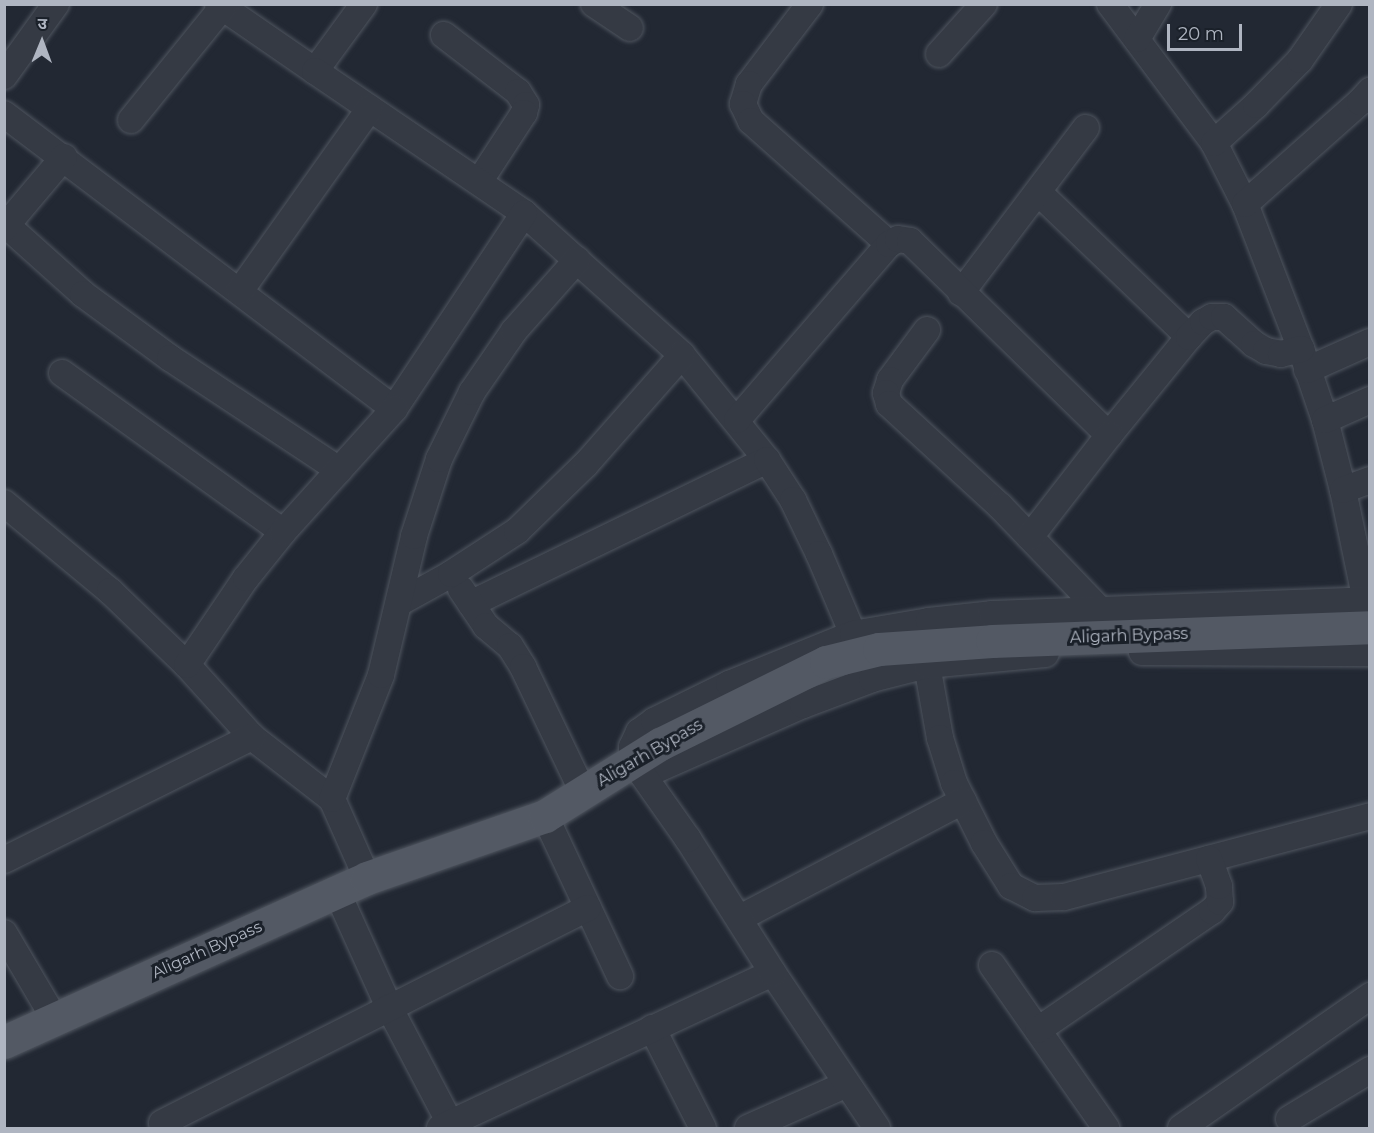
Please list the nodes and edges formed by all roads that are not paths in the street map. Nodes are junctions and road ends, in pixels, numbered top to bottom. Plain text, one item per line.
1 (56, 4) edge
2 (364, 4) edge
3 (594, 4) edge
4 (810, 4) edge
5 (984, 4) edge
6 (1110, 4) edge
7 (1158, 4) edge
8 (1339, 4) edge
9 (222, 6) edge
10 (630, 28) dead end
11 (444, 35) dead end
12 (1137, 39) junction
13 (939, 54) dead end
14 (315, 71) junction
15 (4, 76) edge
16 (1370, 91) edge
17 (370, 108) junction
18 (4, 114) edge
19 (131, 120) dead end
20 (1086, 128) dead end
21 (1214, 143) junction
22 (64, 157) junction
23 (479, 182) junction
24 (1038, 192) junction
25 (1245, 204) junction
26 (524, 213) junction
27 (5, 225) edge
28 (889, 244) junction
29 (577, 260) junction
30 (240, 291) junction
31 (961, 293) junction
32 (927, 330) dead end
33 (1189, 337) junction
34 (1370, 342) edge
35 (682, 356) junction
36 (1304, 359) junction
37 (62, 373) dead end
38 (1370, 400) edge
39 (394, 409) junction
40 (737, 420) junction
41 (1325, 420) junction
42 (1109, 435) junction
43 (767, 460) junction
44 (339, 470) junction
45 (1370, 480) edge
46 (1343, 490) junction
47 (4, 503) edge
48 (283, 532) junction
49 (1030, 537) junction
50 (451, 574) junction
51 (399, 603) junction
52 (471, 604) junction
53 (1369, 611) edge
54 (1102, 612) junction
55 (853, 634) junction
56 (1370, 652) edge
57 (187, 665) junction
58 (927, 665) junction
59 (252, 737) junction
60 (646, 760) junction
61 (583, 792) junction
62 (332, 799) junction
63 (963, 801) junction
64 (545, 816) junction
65 (1370, 816) edge
66 (1209, 859) junction
67 (4, 860) edge
68 (368, 878) junction
69 (337, 892) junction
70 (588, 908) junction
71 (740, 918) junction
72 (4, 933) edge
73 (992, 965) dead end
74 (773, 973) junction
75 (620, 976) dead end
76 (1370, 996) edge
77 (389, 1007) junction
78 (54, 1018) junction
79 (652, 1028) junction
80 (1038, 1030) junction
81 (4, 1042) edge
82 (1370, 1070) edge
83 (847, 1084) junction
84 (1289, 1119) dead end
85 (162, 1123) dead end
86 (445, 1126) edge
87 (703, 1128) edge
88 (748, 1128) edge
89 (877, 1128) edge
90 (1106, 1128) edge
91 (1181, 1128) edge

1 - 15 street
2 - 14 street
3 - 10 street
4 - 28 street
5 - 13 street
6 - 12 street
7 - 12 street
8 - 21 street
9 - 14 street
9 - 19 street
11 - 23 street
12 - 21 street
14 - 17 street
16 - 25 street
17 - 23 street
17 - 30 street
18 - 22 street
20 - 24 street
21 - 25 street
22 - 27 street
22 - 30 street
23 - 26 street
24 - 31 street
24 - 33 street
25 - 36 street
26 - 29 street
26 - 39 street
27 - 44 street
28 - 31 street
28 - 40 street
29 - 35 street
29 - 51 street
30 - 39 street
31 - 42 street
32 - 49 street
33 - 36 street
33 - 42 street
34 - 36 street
35 - 40 street
35 - 50 street
36 - 41 street
37 - 48 street
38 - 41 street
39 - 44 street
40 - 43 street
41 - 46 street
42 - 49 street
43 - 52 street
43 - 55 street
44 - 48 street
45 - 46 street
46 - 53 street
47 - 57 street
48 - 57 street
49 - 54 street
50 - 51 street
50 - 52 street
51 - 62 street
52 - 61 street
53 - 54 street
53 - 60 main road, Aligarh Bypass
54 - 55 street
55 - 60 street
56 - 58 street
57 - 59 street
58 - 60 street
58 - 63 street
59 - 62 street
59 - 67 street
60 - 61 main road, Aligarh Bypass
60 - 71 street
61 - 64 main road, Aligarh Bypass
62 - 68 street
63 - 66 street
63 - 71 street
64 - 68 main road, Aligarh Bypass
64 - 70 street
65 - 66 street
66 - 80 street
68 - 69 main road, Aligarh Bypass
69 - 77 street
69 - 78 main road, Aligarh Bypass
70 - 75 street
70 - 77 street
71 - 74 street
72 - 78 street
73 - 80 street
74 - 79 street
74 - 83 street
76 - 91 street
77 - 85 street
77 - 86 street
78 - 81 main road, Aligarh Bypass
79 - 86 street
79 - 87 street
80 - 90 street
82 - 84 street
83 - 88 street
83 - 89 street

